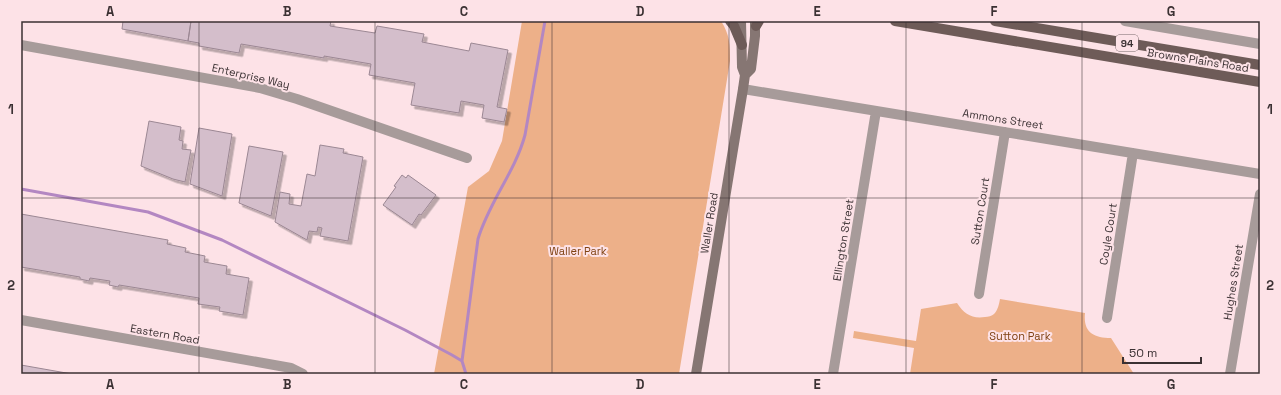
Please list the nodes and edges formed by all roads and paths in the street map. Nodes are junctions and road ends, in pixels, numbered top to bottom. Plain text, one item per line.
1 (730, 21) edge
2 (741, 21) edge
3 (895, 21) edge
4 (995, 21) edge
5 (1125, 21) edge
6 (757, 23) edge
7 (1260, 44) edge
8 (21, 45) edge
9 (742, 45) junction
10 (1260, 65) edge
11 (745, 75) junction
12 (1260, 82) edge
13 (743, 89) junction
14 (876, 111) junction
15 (1005, 132) junction
16 (1133, 153) junction
17 (467, 158) dead end
18 (1260, 174) edge
19 (1260, 194) edge
20 (979, 294) dead end
21 (1107, 318) dead end
22 (21, 320) edge
23 (303, 374) edge
24 (696, 374) edge
25 (833, 374) edge
26 (1230, 374) edge

1 - 9 main road
2 - 9 street, Waller Road
3 - 12 main road, Browns Plains Road / 94
4 - 10 main road, Browns Plains Road / 94
5 - 7 street
6 - 11 street, Waller Road
8 - 17 street, Enterprise Way
9 - 11 street, Waller Road
11 - 13 street, Waller Road
13 - 14 street, Ammons Street
13 - 24 street, Waller Road
14 - 15 street, Ammons Street
14 - 25 street, Ellington Street
15 - 16 street, Ammons Street
15 - 20 street, Sutton Court
16 - 18 street, Ammons Street
16 - 21 street, Coyle Court
19 - 26 street, Hughes Street
22 - 23 street, Eastern Road

